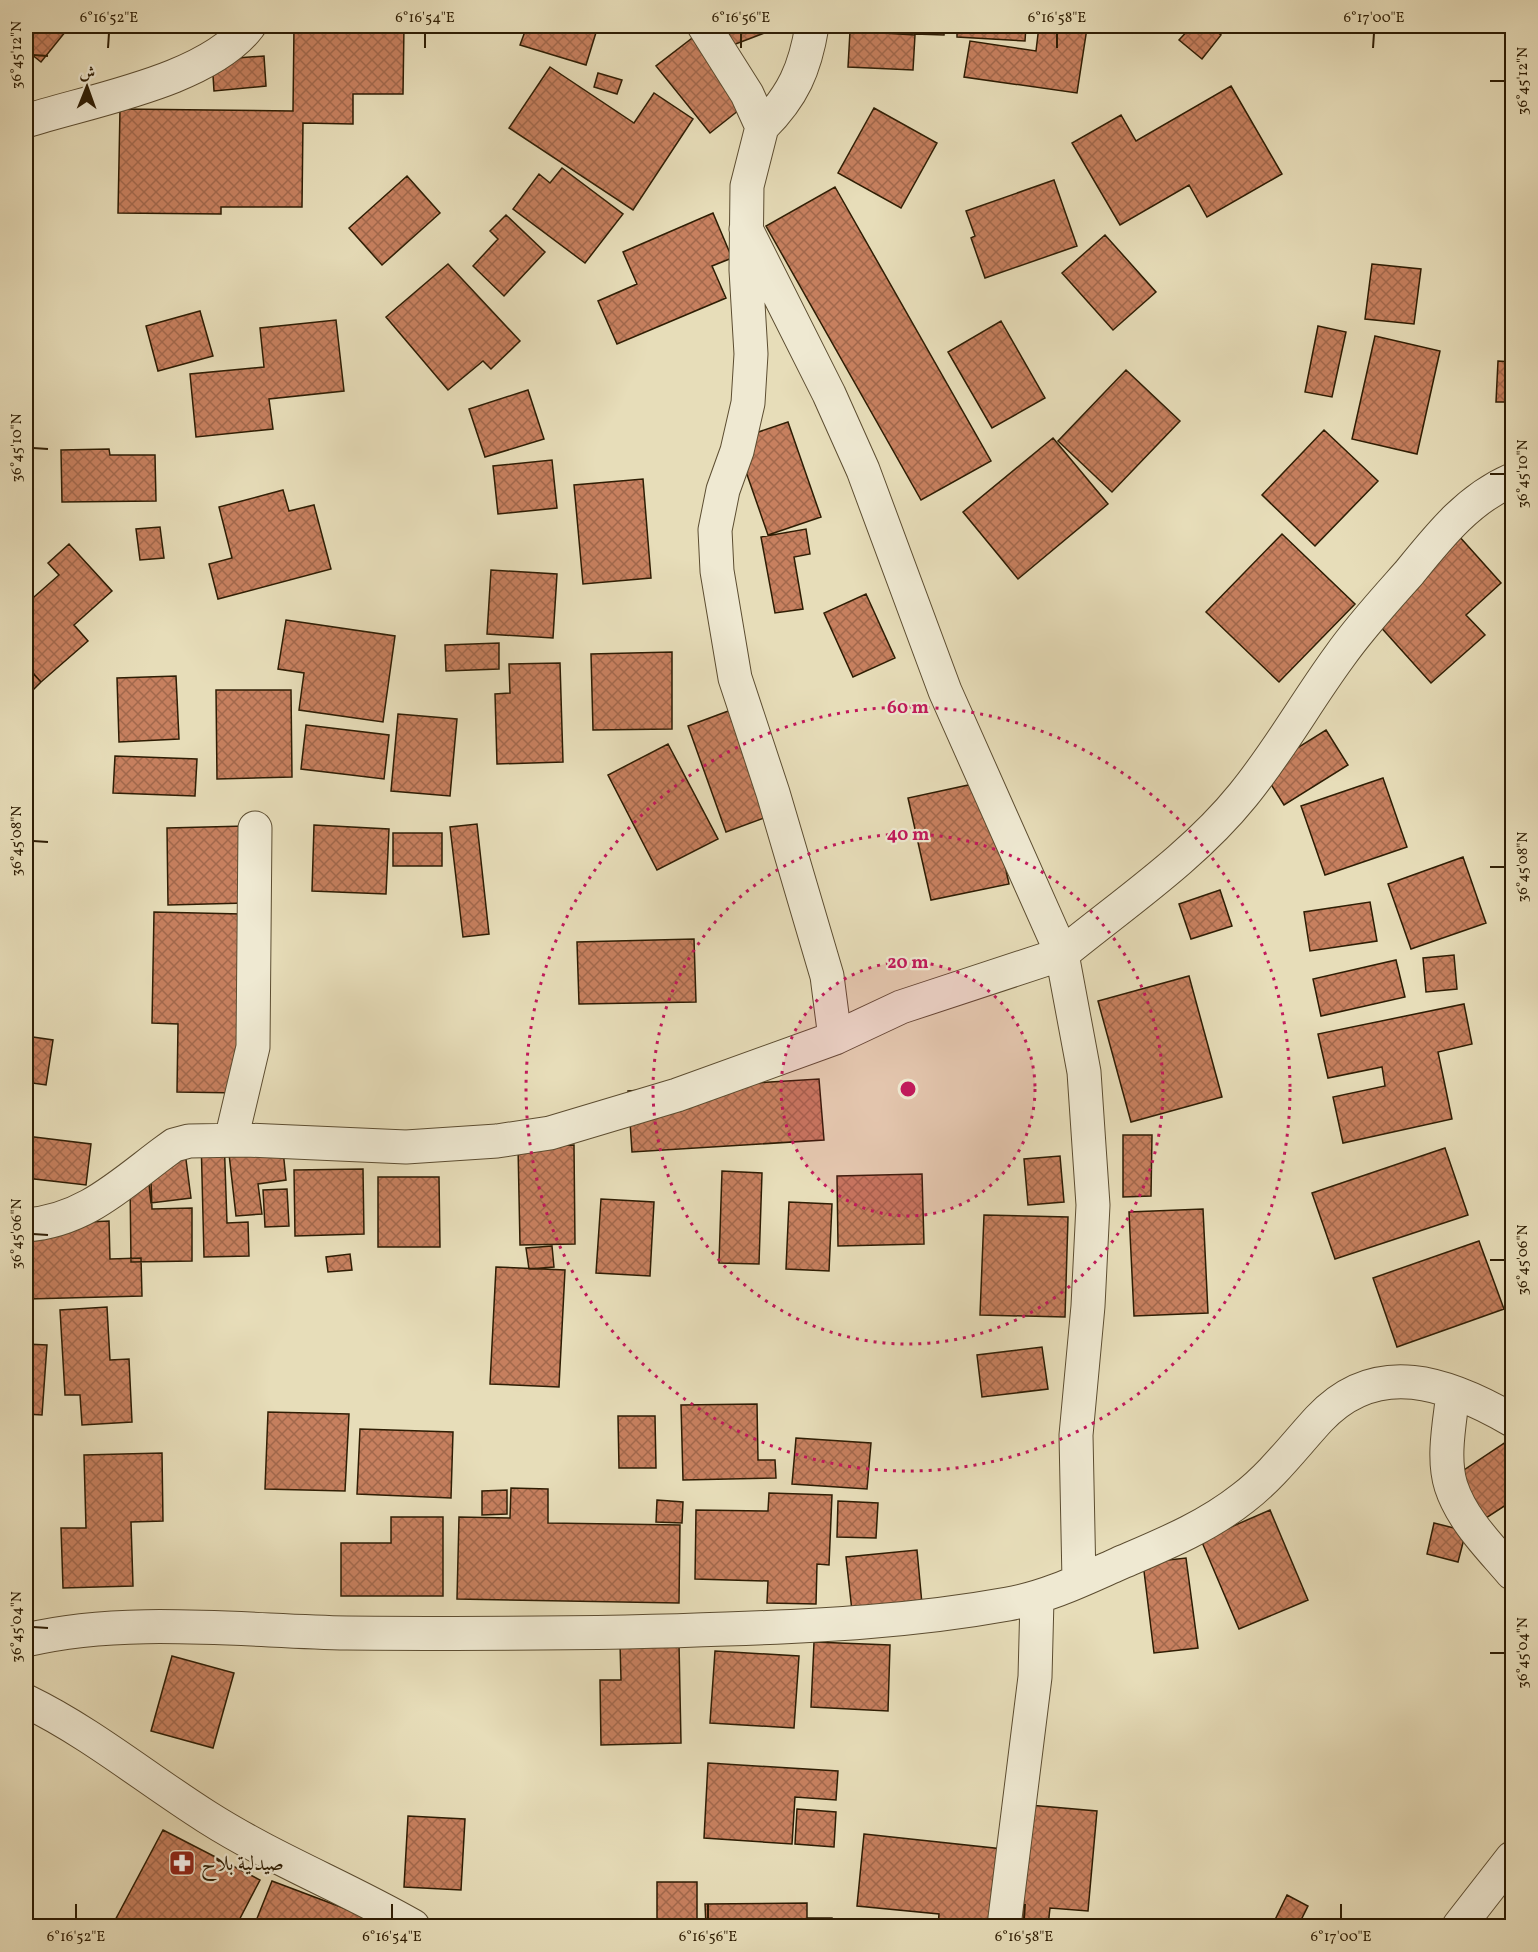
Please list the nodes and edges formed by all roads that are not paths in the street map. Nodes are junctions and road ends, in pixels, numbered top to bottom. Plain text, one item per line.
1 (249, 26) edge
2 (704, 26) edge
3 (812, 26) edge
4 (26, 121) edge
5 (762, 127) junction
6 (746, 229) junction
7 (1512, 480) edge
8 (255, 828) dead end
9 (1062, 954) junction
10 (835, 1038) junction
11 (231, 1140) junction
12 (26, 1225) edge
13 (1453, 1393) junction
14 (1512, 1420) edge
15 (1512, 1573) edge
16 (1079, 1581) junction
17 (1037, 1599) junction
18 (26, 1640) edge
19 (26, 1701) edge
20 (1512, 1857) edge
21 (412, 1926) edge
22 (1004, 1926) edge
23 (1459, 1926) edge

1 - 4 street
2 - 5 street
3 - 5 street
5 - 6 street
6 - 9 street
6 - 10 street
7 - 9 street
8 - 11 street
9 - 10 street
9 - 16 street
10 - 11 street
11 - 12 street
13 - 14 street
13 - 15 street
13 - 16 street
16 - 17 street
17 - 18 street
17 - 22 street
19 - 21 street
20 - 23 street

